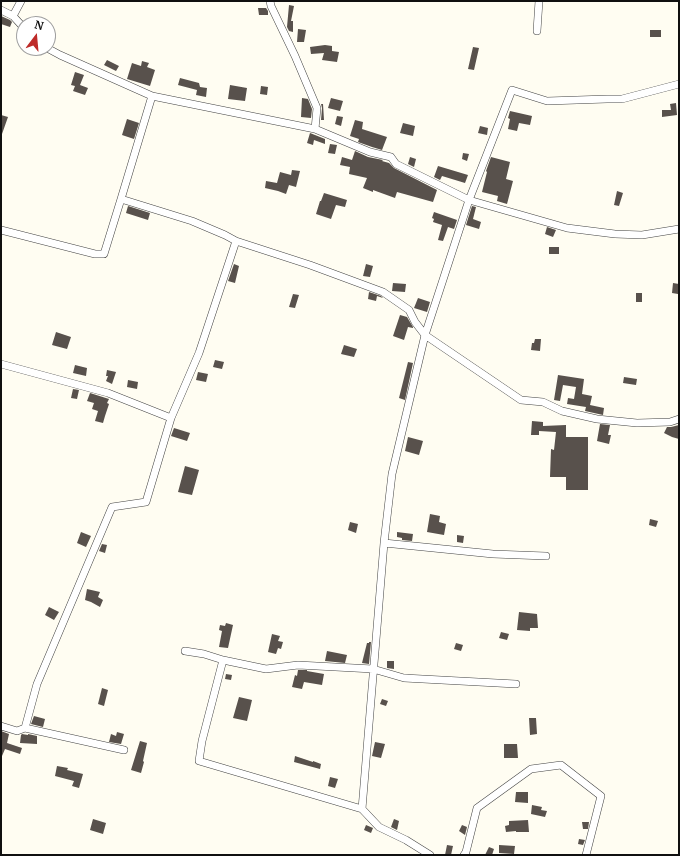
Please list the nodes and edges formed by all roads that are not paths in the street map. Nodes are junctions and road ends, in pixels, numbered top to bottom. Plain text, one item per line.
1 (21, 1) edge
2 (270, 1) edge
3 (539, 1) edge
4 (1, 10) edge
5 (13, 16) junction
6 (16, 19) edge
7 (537, 31) dead end
8 (56, 53) edge
9 (679, 84) edge
10 (152, 96) junction
11 (315, 129) junction
12 (121, 199) junction
13 (469, 200) junction
14 (1, 230) edge
15 (679, 230) edge
16 (236, 241) junction
17 (425, 335) junction
18 (1, 364) edge
19 (171, 418) junction
20 (679, 419) edge
21 (384, 542) junction
22 (546, 556) dead end
23 (185, 651) dead end
24 (223, 660) junction
25 (373, 669) junction
26 (516, 684) dead end
27 (1, 726) edge
28 (25, 728) junction
29 (124, 750) dead end
30 (362, 809) junction
31 (430, 855) edge
32 (464, 855) edge
33 (586, 855) edge

1 - 5 street
2 - 11 street
3 - 7 street
4 - 5 street
5 - 6 street
8 - 10 street
9 - 13 street
10 - 11 street
10 - 12 street
11 - 13 street
12 - 14 street
12 - 16 street
13 - 15 street
13 - 17 street
16 - 17 street
16 - 19 street
17 - 20 street
17 - 21 street
18 - 19 street
19 - 28 street
21 - 22 street
21 - 25 street
23 - 24 street
24 - 25 street
24 - 30 street
25 - 26 street
25 - 30 street
27 - 28 street
28 - 29 street
30 - 31 street
32 - 33 street

